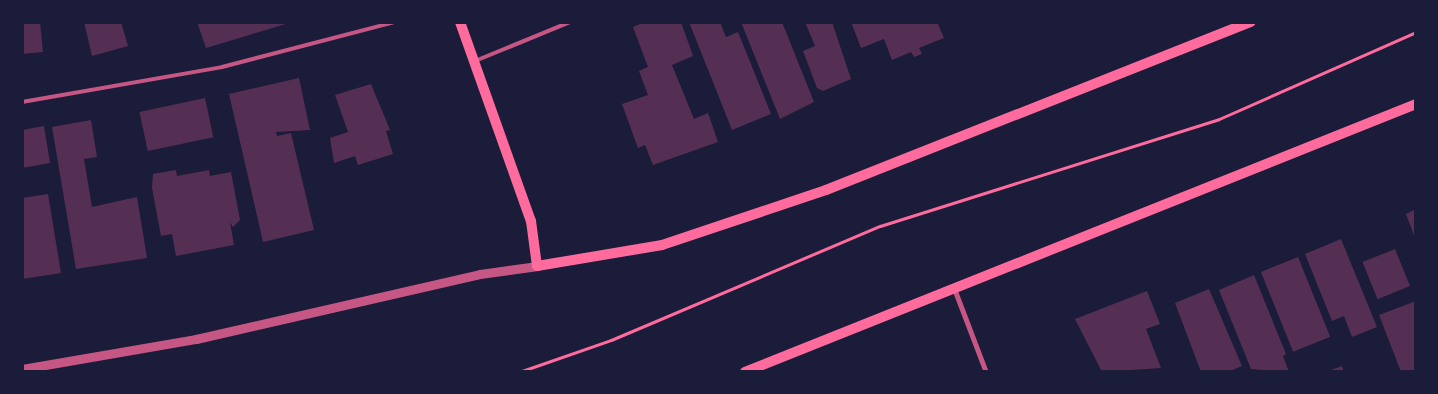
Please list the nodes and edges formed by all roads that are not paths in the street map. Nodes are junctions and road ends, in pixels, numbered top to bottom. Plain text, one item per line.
1 (396, 22) edge
2 (460, 22) edge
3 (570, 22) edge
4 (1251, 22) edge
5 (474, 62) junction
6 (22, 102) edge
7 (1416, 104) edge
8 (537, 266) junction
9 (955, 291) junction
10 (22, 369) edge
11 (745, 372) edge
12 (986, 372) edge

1 - 6 lane
2 - 5 main road
3 - 5 lane
4 - 8 main road
5 - 8 main road
7 - 9 main road
8 - 10 street
9 - 11 main road
9 - 12 street

